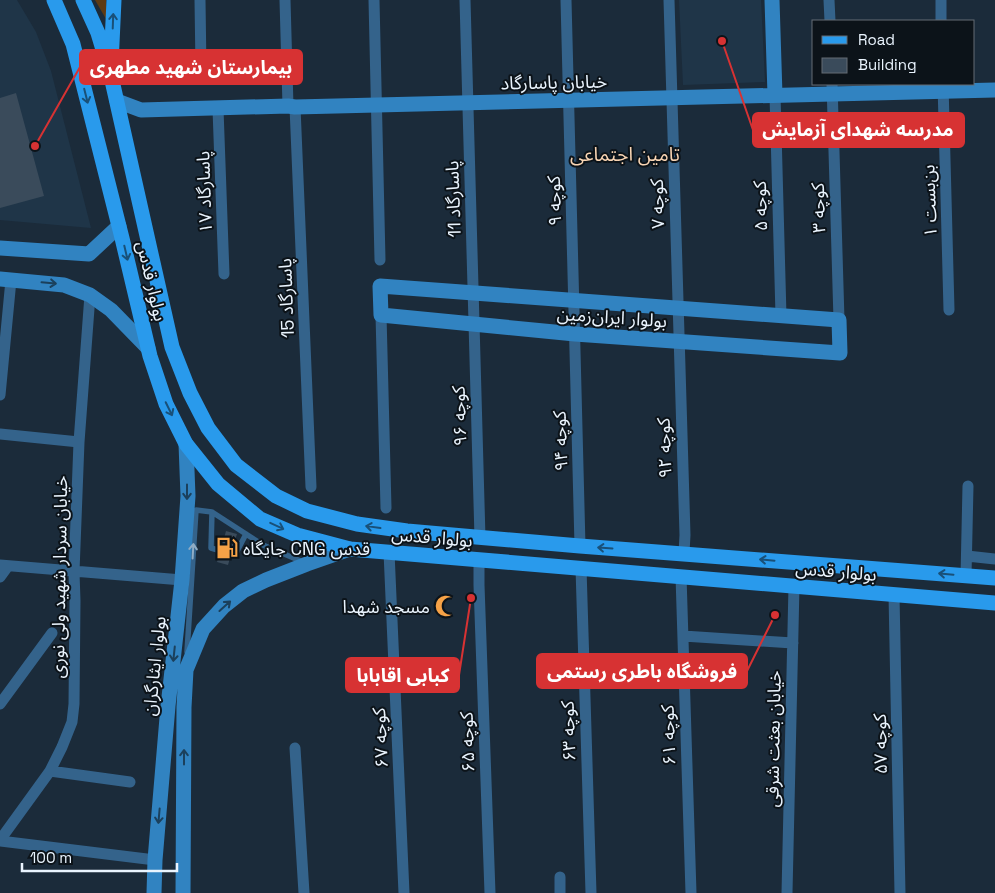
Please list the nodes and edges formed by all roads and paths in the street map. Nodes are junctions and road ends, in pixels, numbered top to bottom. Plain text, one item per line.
1 (83, 0) edge
2 (114, 0) edge
3 (200, 0) edge
4 (285, 0) edge
5 (374, 0) edge
6 (465, 0) edge
7 (566, 0) edge
8 (669, 0) edge
9 (772, 0) edge
10 (830, 0) edge
11 (941, 0) edge
12 (54, 3) edge
13 (830, 20) edge
14 (941, 20) edge
15 (201, 69) dead end
16 (111, 76) junction
17 (943, 87) edge
18 (832, 89) edge
19 (995, 90) edge
20 (775, 96) junction
21 (672, 98) junction
22 (116, 101) junction
23 (569, 101) junction
24 (468, 104) junction
25 (376, 106) junction
26 (292, 107) junction
27 (218, 108) junction
28 (119, 226) junction
29 (0, 248) edge
30 (380, 260) dead end
31 (224, 274) dead end
32 (6, 279) edge
33 (473, 293) junction
34 (90, 295) junction
35 (574, 300) junction
36 (678, 308) junction
37 (949, 310) dead end
38 (381, 315) junction
39 (781, 316) junction
40 (839, 320) junction
41 (474, 325) junction
42 (575, 334) junction
43 (678, 341) junction
44 (148, 348) junction
45 (0, 395) edge
46 (0, 434) edge
47 (79, 442) junction
48 (186, 444) junction
49 (968, 486) dead end
50 (311, 487) dead end
51 (386, 508) dead end
52 (212, 512) junction
53 (246, 534) junction
54 (480, 538) junction
55 (580, 546) junction
56 (350, 549) junction
57 (389, 552) junction
58 (684, 553) junction
59 (967, 556) junction
60 (995, 559) edge
61 (479, 560) junction
62 (307, 564) junction
63 (4, 566) edge
64 (581, 568) junction
65 (74, 572) junction
66 (681, 576) junction
67 (966, 576) junction
68 (0, 577) edge
69 (995, 578) edge
70 (182, 580) junction
71 (794, 586) junction
72 (894, 595) junction
73 (995, 604) edge
74 (52, 633) dead end
75 (683, 636) junction
76 (793, 643) junction
77 (186, 670) junction
78 (0, 704) edge
79 (295, 748) dead end
80 (50, 771) junction
81 (130, 782) dead end
82 (0, 841) edge
83 (156, 860) junction
84 (183, 861) junction
85 (560, 877) dead end
86 (154, 893) edge
87 (183, 893) edge
88 (304, 893) edge
89 (404, 893) edge
90 (490, 893) edge
91 (560, 893) edge
92 (591, 893) edge
93 (691, 893) edge
94 (787, 893) edge
95 (900, 893) edge

1 - 16 main road, بولوار قدس
16 -> 2 main road
3 - 15 street
4 - 26 street, پاسارگاد 15
5 - 25 street
6 - 24 street
7 - 23 street, کوچه ۹
8 - 21 street, کوچه ۷
9 - 20 street
10 - 13 street
11 - 14 street
12 -> 28 main road, بولوار قدس
16 - 22 main road, بولوار قدس
17 - 18 street, خیابان پاسارگاد
17 - 19 street, خیابان پاسارگاد
17 - 37 street, بن‌بست ۱
18 - 20 street, خیابان پاسارگاد
18 - 40 street, کوچه ۳
20 - 21 street, خیابان پاسارگاد
20 - 39 street, کوچه ۵
21 - 23 street, خیابان پاسارگاد
21 - 36 street, کوچه ۷
22 - 27 street, خیابان پاسارگاد
54 -> 22 main road, بولوار قدس
23 - 24 street, خیابان پاسارگاد
23 - 35 street, کوچه ۹
24 - 25 street, خیابان پاسارگاد
24 - 33 street, پاسارگاد 11
25 - 26 street, خیابان پاسارگاد
25 - 30 street
26 - 27 street, خیابان پاسارگاد
26 - 50 street, پاسارگاد 15
27 - 31 street, پاسارگاد ۱۷
28 - 29 street
28 -> 44 main road, بولوار قدس
32 -> 34 street
32 - 45 street
33 - 35 street, بولوار ایران‌زمین
33 - 38 street, بولوار ایران‌زمین
33 - 41 street, کوچه ۹۶
34 - 44 street
34 - 47 street, خیابان سردار شهید ولی نوری
35 - 36 street, بولوار ایران‌زمین
35 - 42 street, کوچه ۹
36 - 39 street, بولوار ایران‌زمین
36 - 43 street, کوچه ۷
38 - 41 street, بولوار ایران‌زمین
38 - 51 street
39 - 40 street, بولوار ایران‌زمین
40 - 43 street, بولوار ایران‌زمین
41 - 42 street, بولوار ایران‌زمین
41 - 54 street, کوچه ۹۶
42 - 43 street, بولوار ایران‌زمین
42 - 55 street, کوچه ۹۴
43 - 58 street, کوچه ۹۲
44 -> 48 main road, بولوار قدس
46 - 47 street
47 - 65 street, خیابان سردار شهید ولی نوری
48 -> 56 main road, بولوار قدس
48 -> 70 street, بولوار ایثارگران
49 - 59 street
52 - 53 lane
52 - 53 lane
77 -> 52 lane
53 - 62 lane
54 - 55 main road, بولوار قدس
58 -> 55 main road, بولوار قدس
56 - 57 main road, بولوار قدس
56 - 62 street, بولوار ایثارگران
57 - 61 main road, بولوار قدس
57 - 89 street, کوچه ۶۷
67 -> 58 main road, بولوار قدس
59 - 60 street
59 - 67 street
61 - 64 main road, بولوار قدس
61 - 90 street, کوچه ۶۵
77 -> 62 street, بولوار ایثارگران
63 - 65 street
63 - 68 street
64 - 66 main road, بولوار قدس
64 - 92 street, کوچه ۶۳
65 - 70 street
65 - 80 street, خیابان سردار شهید ولی نوری
66 - 71 main road, بولوار قدس
66 - 75 street, کوچه ۶۱
67 - 69 main road, بولوار قدس
70 -> 83 street, بولوار ایثارگران
71 - 72 main road, بولوار قدس
71 - 76 street, خیابان بعثت شرقی
72 - 73 main road, بولوار قدس
72 - 95 street, کوچه ۵۷
74 - 78 street
75 - 76 street
75 - 93 street, کوچه ۶۱
76 - 94 street, خیابان بعثت شرقی
84 -> 77 street, بولوار ایثارگران
79 - 88 street
80 - 81 street
80 - 82 street, خیابان سردار شهید ولی نوری
82 - 83 street
83 - 84 street
83 - 86 street, بولوار ایثارگران
84 - 87 street, بولوار ایثارگران
85 - 91 street

